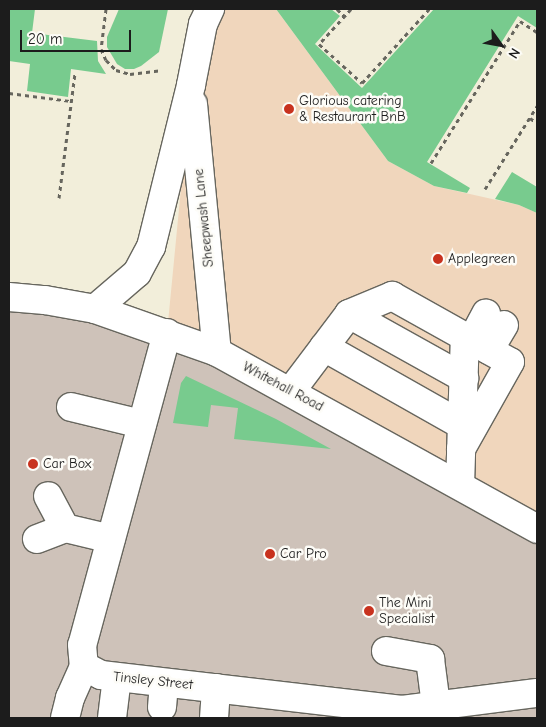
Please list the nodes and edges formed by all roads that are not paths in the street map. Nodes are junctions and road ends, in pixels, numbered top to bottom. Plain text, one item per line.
1 (210, 9) edge
2 (191, 85) junction
3 (9, 297) edge
4 (95, 309) junction
5 (349, 314) junction
6 (495, 320) dead end
7 (167, 333) junction
8 (475, 342) junction
9 (324, 347) junction
10 (217, 352) junction
11 (464, 378) junction
12 (291, 391) junction
13 (72, 407) dead end
14 (142, 424) junction
15 (461, 437) junction
16 (460, 485) junction
17 (48, 496) dead end
18 (65, 528) junction
19 (537, 529) edge
20 (38, 538) dead end
21 (111, 539) junction
22 (386, 651) dead end
23 (84, 666) junction
24 (117, 677) junction
25 (216, 688) junction
26 (537, 693) edge
27 (436, 705) junction
28 (65, 718) edge
29 (112, 718) edge
30 (214, 718) edge

1 - 2 main road, Sheepwash Lane
2 - 4 main road, Sheepwash Lane
2 - 10 main road, Sheepwash Lane
3 - 4 main road, Whitehall Road
4 - 7 main road, Whitehall Road
5 - 8 main road
5 - 9 main road
5 - 11 main road
6 - 8 main road
7 - 10 main road, Whitehall Road
7 - 14 main road
8 - 11 main road
8 - 15 main road
9 - 12 main road
9 - 15 main road
10 - 12 main road, Whitehall Road
11 - 15 main road
12 - 16 main road, Whitehall Road
13 - 14 main road
14 - 21 main road
15 - 16 main road
16 - 19 main road, Whitehall Road
17 - 18 main road
18 - 20 main road
18 - 21 main road
21 - 23 main road
22 - 27 main road
23 - 24 main road, Tinsley Street
23 - 28 main road
24 - 25 main road, Tinsley Street
24 - 29 main road
25 - 27 main road, Tinsley Street
25 - 30 main road
26 - 27 main road, Tinsley Street

